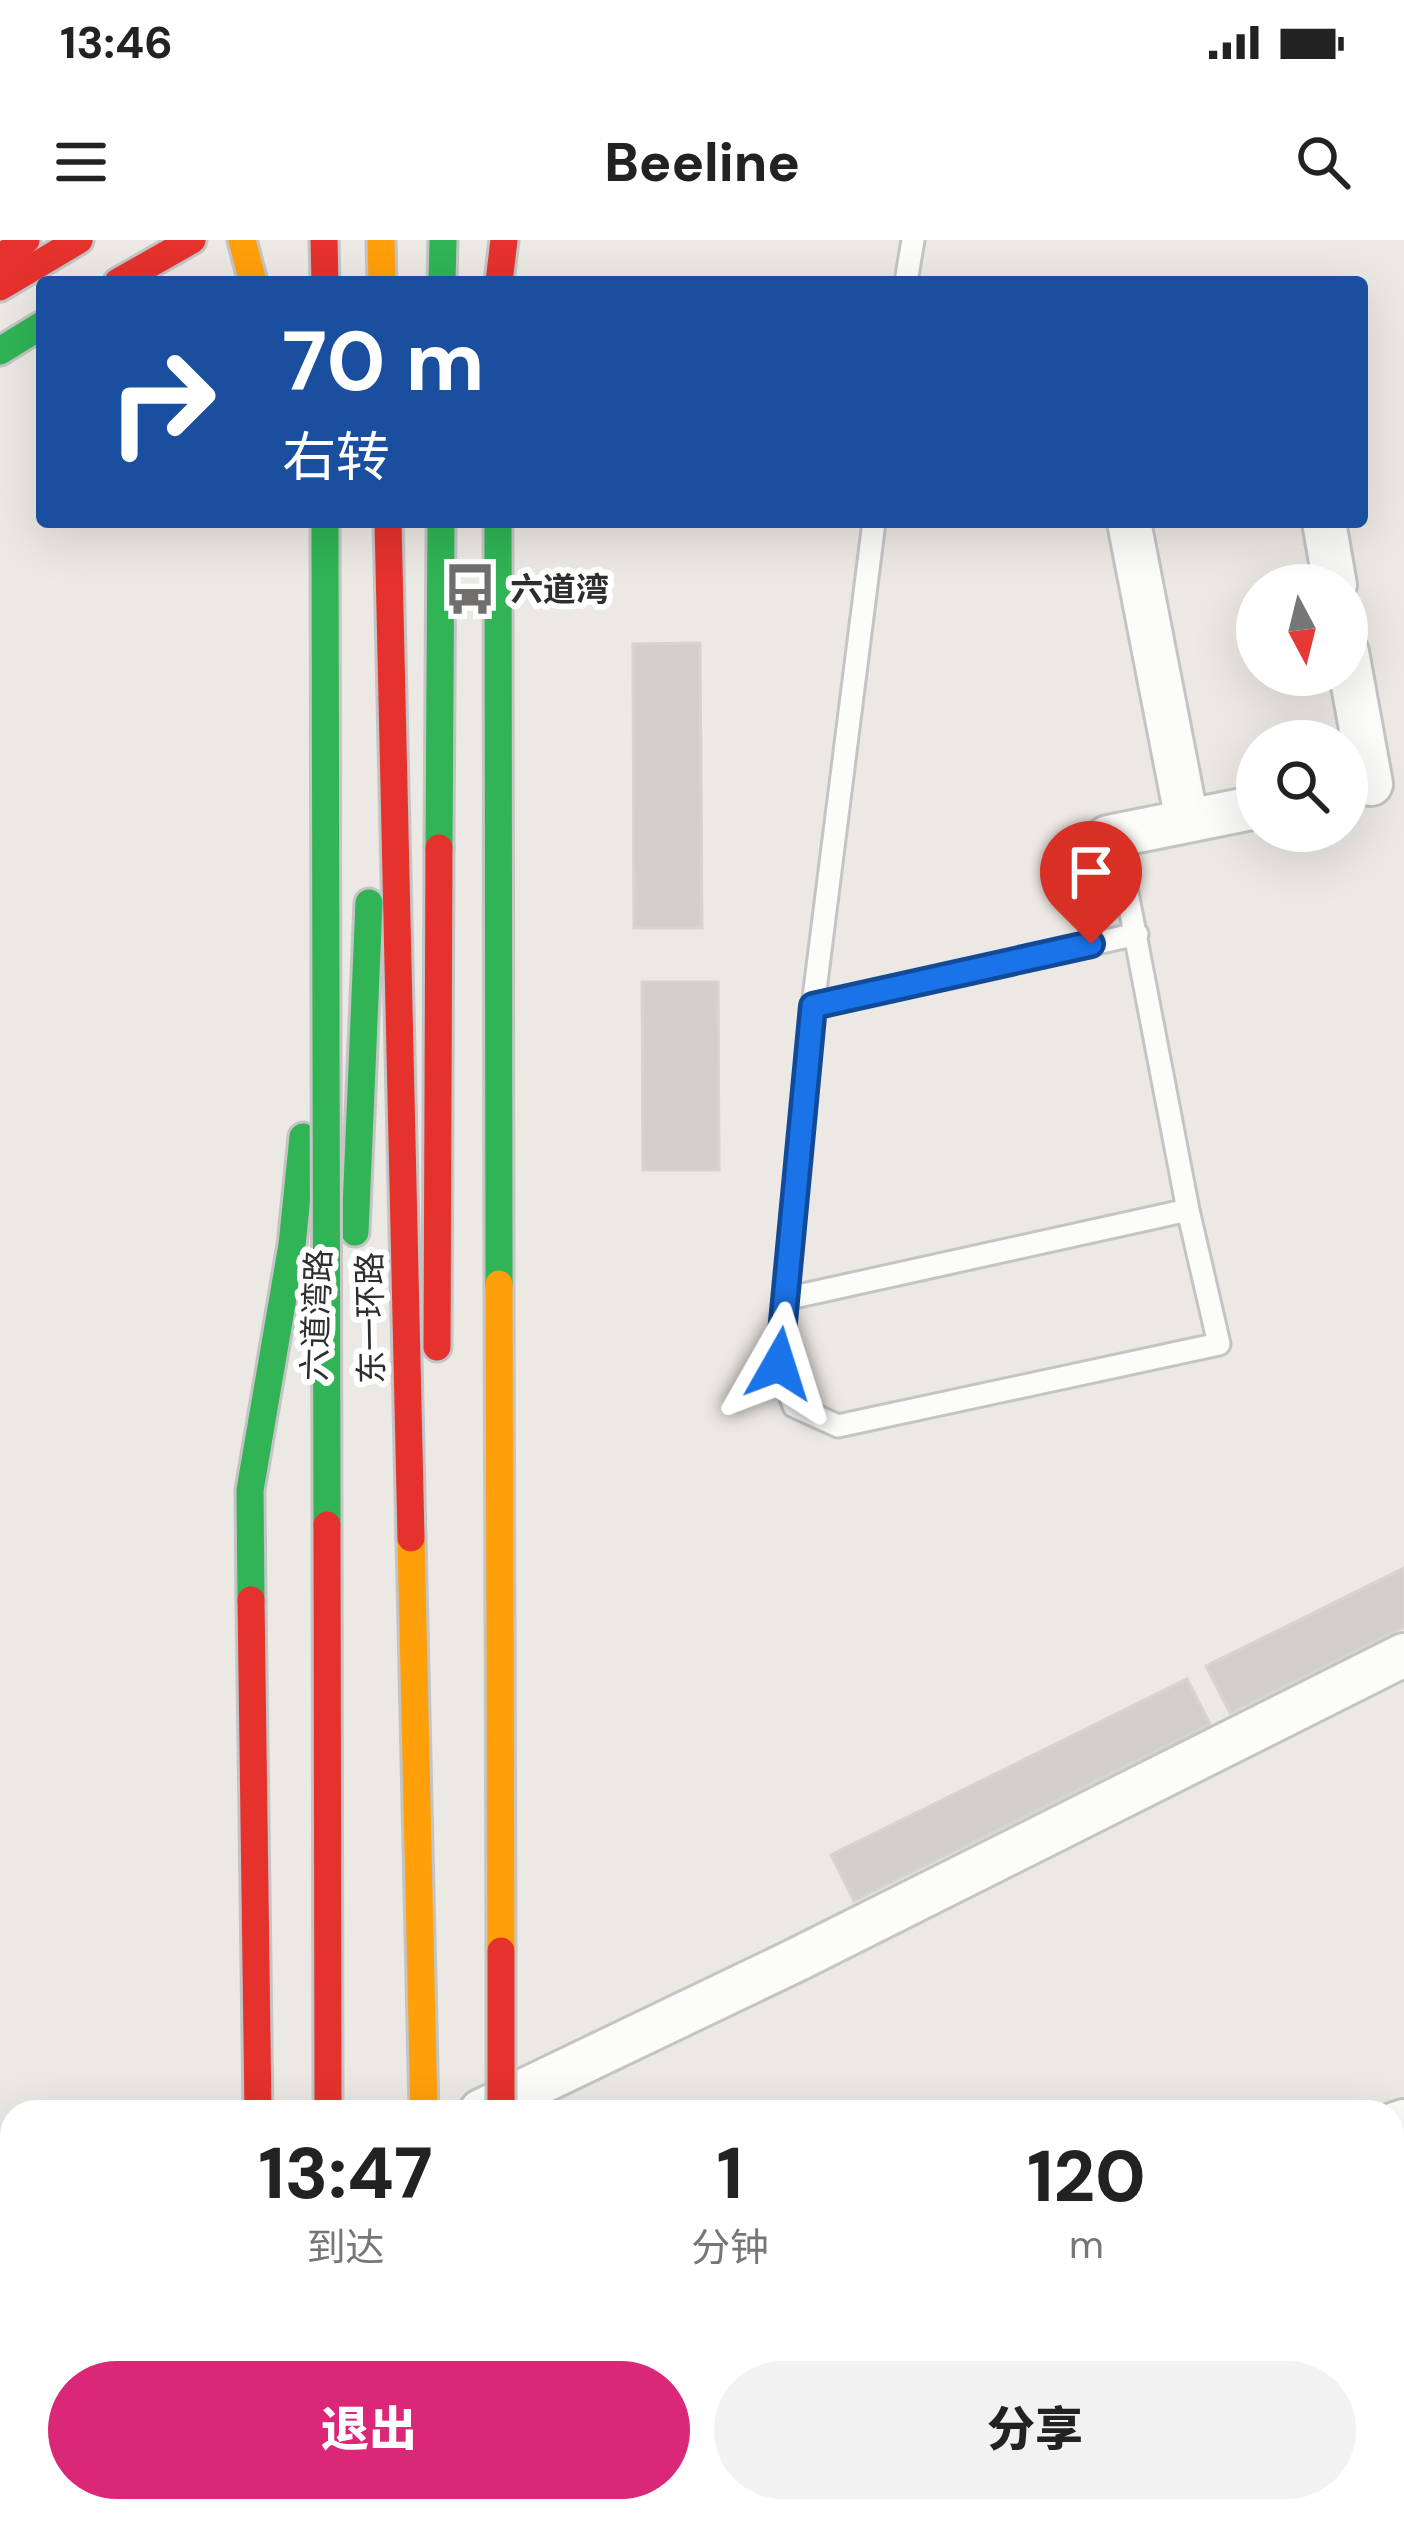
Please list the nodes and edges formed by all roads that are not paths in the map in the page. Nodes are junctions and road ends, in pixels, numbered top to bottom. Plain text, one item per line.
1 (26, 240) edge
2 (79, 240) edge
3 (192, 240) edge
4 (242, 240) edge
5 (325, 240) edge
6 (336, 240) edge
7 (381, 240) edge
8 (442, 240) edge
9 (504, 240) edge
10 (913, 240) edge
11 (0, 258) edge
12 (129, 276) edge
13 (251, 276) edge
14 (325, 276) edge
15 (338, 276) edge
16 (382, 276) edge
17 (442, 276) edge
18 (500, 276) edge
19 (907, 276) edge
20 (0, 287) edge
21 (36, 329) edge
22 (0, 351) edge
23 (300, 528) edge
24 (325, 528) edge
25 (388, 528) edge
26 (441, 528) edge
27 (498, 528) edge
28 (873, 528) edge
29 (1130, 528) edge
30 (1325, 528) edge
31 (1331, 564) edge
32 (1356, 696) edge
33 (366, 775) dead end
34 (1374, 783) edge
35 (1236, 811) edge
36 (1187, 821) junction
37 (1112, 836) joint
38 (1137, 934) junction
39 (813, 1006) junction
40 (1188, 1210) junction
41 (785, 1299) junction
42 (437, 1372) dead end
43 (437, 1467) dead end
44 (1404, 1655) edge
45 (258, 2100) edge
46 (324, 2100) edge
47 (324, 2100) edge
48 (425, 2100) edge
49 (425, 2100) edge
50 (501, 2100) edge
51 (505, 2100) edge

1 - 11 main road
2 - 20 main road
3 - 12 main road
4 - 13 main road
5 - 14 main road
6 - 15 main road
7 - 16 main road
8 - 17 main road
9 - 18 main road
10 - 19 lane
21 - 22 main road
23 - 45 main road
24 - 46 main road, 东一环路, bridge
25 - 48 main road, 东一环路
26 - 42 main road
27 - 50 main road, bridge
28 - 39 lane
29 - 36 street
30 - 31 street
32 - 34 street
33 - 47 main road, 六道湾路
35 - 36 street
36 - 37 street
37 - 38 lane
38 - 39 lane
38 - 40 lane
39 - 41 lane
40 - 41 lane
40 - 41 lane
43 - 49 main road
44 - 51 street

